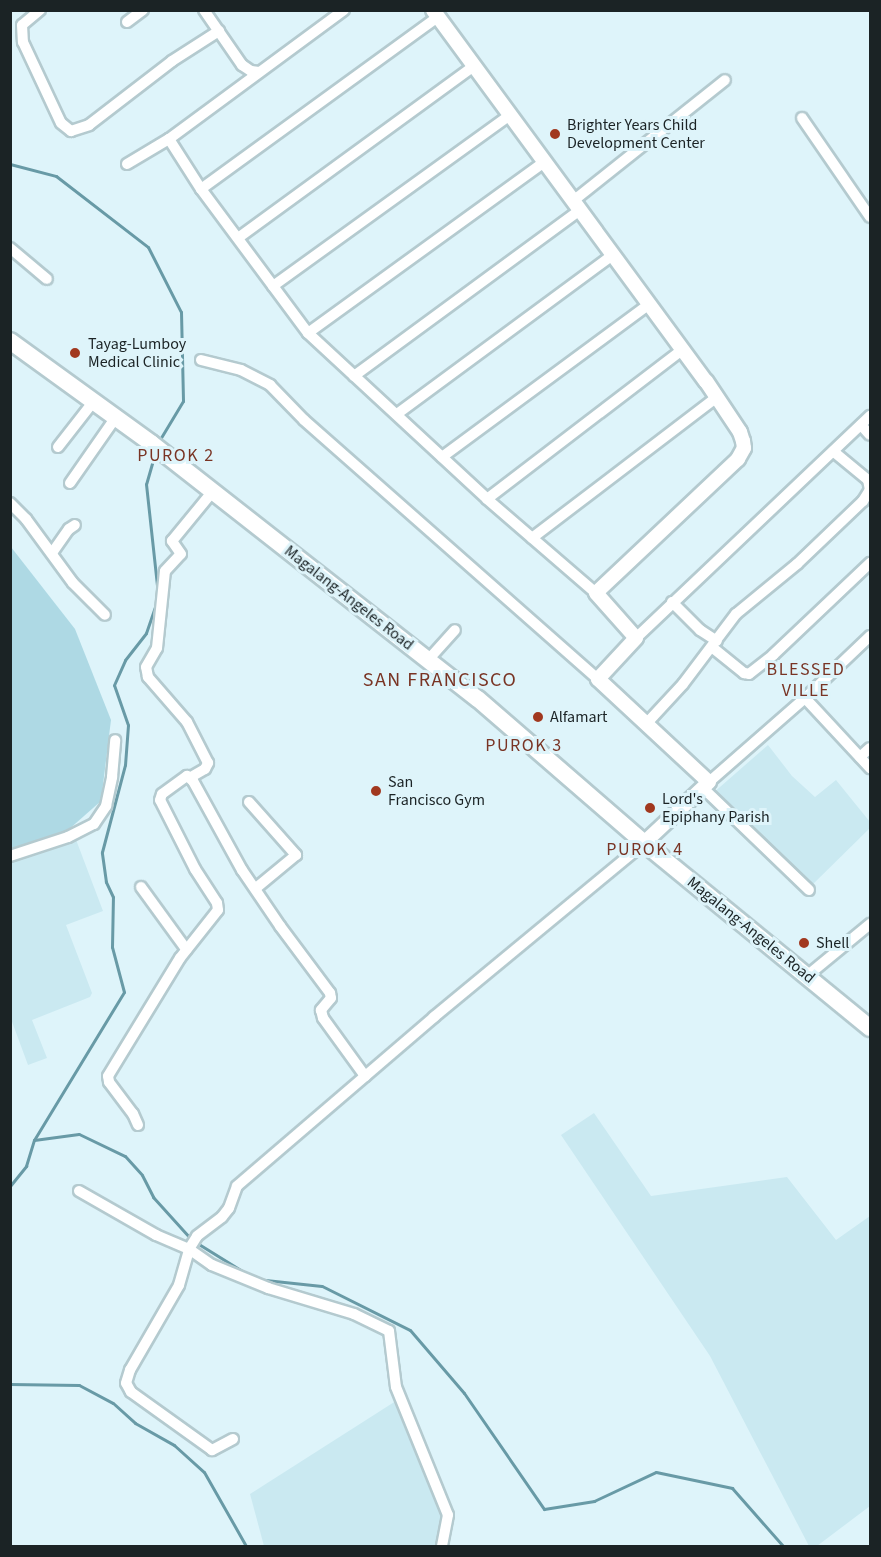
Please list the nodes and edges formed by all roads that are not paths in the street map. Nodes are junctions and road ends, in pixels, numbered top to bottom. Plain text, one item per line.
1 (40, 10) edge
2 (143, 10) edge
3 (204, 10) edge
4 (344, 10) edge
5 (436, 14) edge
6 (128, 22) dead end
7 (219, 32) junction
8 (474, 66) junction
9 (259, 72) junction
10 (725, 80) dead end
11 (509, 116) junction
12 (802, 118) dead end
13 (169, 139) junction
14 (544, 162) junction
15 (126, 164) dead end
16 (201, 189) junction
17 (577, 206) junction
18 (870, 217) edge
19 (238, 238) junction
20 (10, 248) edge
21 (613, 255) junction
22 (47, 279) dead end
23 (273, 286) junction
24 (648, 305) junction
25 (308, 333) junction
26 (10, 341) edge
27 (682, 350) junction
28 (201, 360) dead end
29 (354, 376) junction
30 (717, 397) junction
31 (94, 401) junction
32 (397, 414) junction
33 (870, 416) edge
34 (116, 417) junction
35 (861, 425) junction
36 (870, 435) edge
37 (58, 447) dead end
38 (833, 451) junction
39 (442, 457) junction
40 (70, 483) dead end
41 (213, 491) junction
42 (488, 499) junction
43 (10, 503) edge
44 (75, 525) dead end
45 (532, 538) junction
46 (52, 553) junction
47 (870, 563) edge
48 (596, 593) junction
49 (672, 602) junction
50 (105, 615) dead end
51 (455, 630) dead end
52 (870, 636) edge
53 (636, 638) junction
54 (715, 644) junction
55 (428, 660) junction
56 (598, 679) junction
57 (805, 698) junction
58 (647, 723) junction
59 (115, 740) dead end
60 (870, 748) edge
61 (860, 757) junction
62 (870, 768) edge
63 (191, 777) junction
64 (706, 785) junction
65 (249, 802) dead end
66 (644, 843) junction
67 (10, 856) edge
68 (141, 887) dead end
69 (256, 888) junction
70 (809, 890) dead end
71 (870, 924) edge
72 (186, 949) junction
73 (807, 976) junction
74 (870, 1028) edge
75 (365, 1076) junction
76 (138, 1125) dead end
77 (79, 1191) dead end
78 (189, 1249) junction
79 (233, 1439) dead end
80 (442, 1546) edge

1 - 7 street
2 - 6 street
3 - 7 street
4 - 9 street
5 - 8 street
5 - 16 street
7 - 9 street
8 - 11 street
8 - 19 street
9 - 13 street
10 - 17 street
11 - 14 street
11 - 23 street
12 - 18 street
13 - 15 street
13 - 16 street
14 - 17 street
14 - 25 street
16 - 19 street
17 - 21 street
17 - 29 street
19 - 23 street
20 - 22 street
21 - 24 street
21 - 32 street
23 - 25 street
24 - 27 street
24 - 39 street
25 - 29 street
26 - 31 main road, Magalang-Angeles Road
27 - 30 street
27 - 42 street
28 - 56 street
29 - 32 street
30 - 45 street
30 - 48 street
31 - 34 main road, Magalang-Angeles Road
31 - 37 street
32 - 39 street
33 - 35 street
34 - 40 street
34 - 41 main road, Magalang-Angeles Road
35 - 36 street
35 - 38 street
38 - 49 street
38 - 54 street
39 - 42 street
41 - 55 main road, Magalang-Angeles Road
41 - 63 street
42 - 45 street
43 - 46 street
44 - 46 street
45 - 48 street
46 - 50 street
47 - 54 street
48 - 53 street
49 - 53 street
49 - 54 street
51 - 55 street
52 - 57 street
53 - 56 street
54 - 58 street
55 - 66 main road, Magalang-Angeles Road
56 - 58 street
57 - 61 street
57 - 64 street
58 - 64 street
59 - 67 street
60 - 61 street
61 - 62 street
63 - 69 street
63 - 72 street
64 - 66 street
64 - 70 street
65 - 69 street
66 - 73 main road, Magalang-Angeles Road
66 - 75 street
68 - 72 street
69 - 75 street
71 - 73 street
72 - 76 street
73 - 74 main road, Magalang-Angeles Road
75 - 78 street
77 - 78 street
78 - 79 street
78 - 80 street

